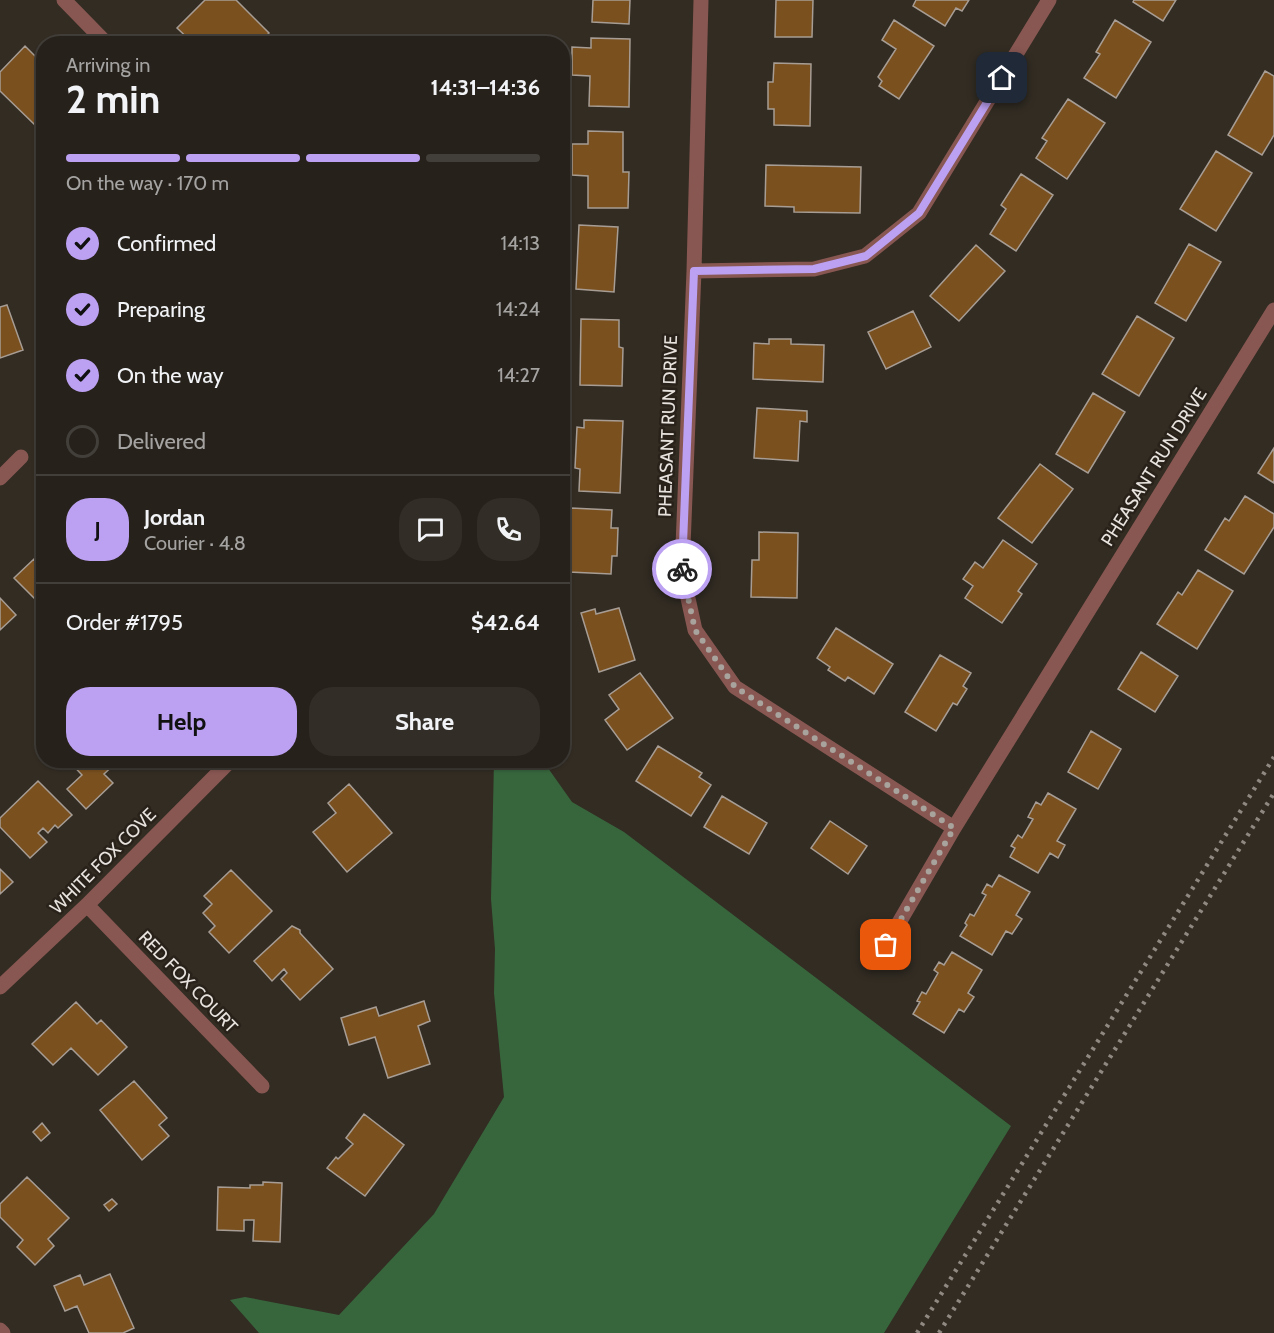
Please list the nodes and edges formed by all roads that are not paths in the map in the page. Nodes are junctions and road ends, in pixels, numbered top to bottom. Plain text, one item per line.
1 (64, 0) edge
2 (701, 0) edge
3 (1049, 0) edge
4 (99, 36) edge
5 (694, 271) junction
6 (1274, 310) edge
7 (21, 457) dead end
8 (0, 478) edge
9 (223, 768) edge
10 (954, 828) junction
11 (87, 905) junction
12 (886, 945) dead end
13 (0, 987) edge
14 (262, 1086) dead end

1 - 4 street
2 - 5 street, PHEASANT RUN DRIVE
3 - 5 street
5 - 10 street, PHEASANT RUN DRIVE
6 - 10 street, PHEASANT RUN DRIVE
7 - 8 street
9 - 11 street, WHITE FOX COVE
10 - 12 street, PHEASANT RUN DRIVE
11 - 13 street, WHITE FOX COVE
11 - 14 street, RED FOX COURT

